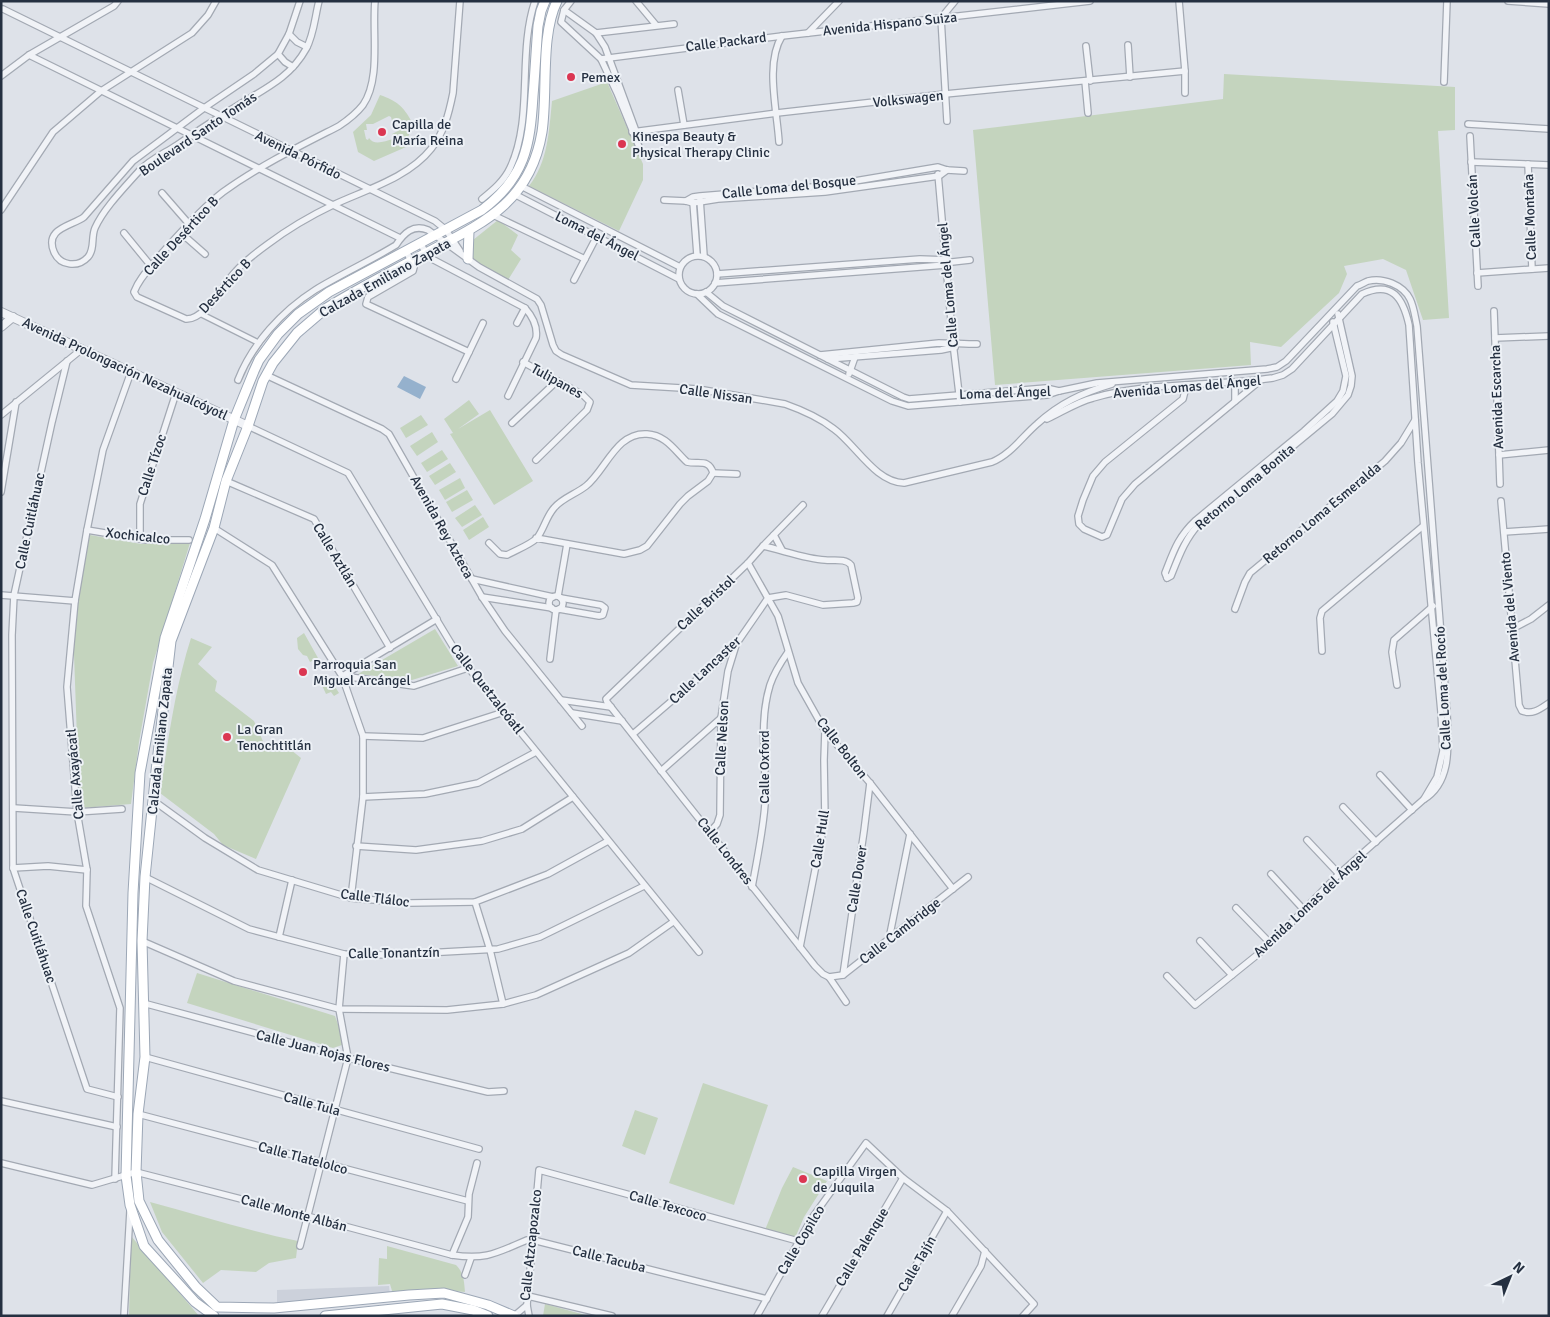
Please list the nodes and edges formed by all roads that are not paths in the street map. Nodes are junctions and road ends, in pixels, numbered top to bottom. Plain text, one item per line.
1 (118, 1) edge
2 (216, 1) edge
3 (300, 1) edge
4 (319, 1) edge
5 (374, 1) edge
6 (460, 1) edge
7 (534, 1) edge
8 (545, 1) edge
9 (557, 1) edge
10 (571, 1) edge
11 (636, 1) edge
12 (838, 1) edge
13 (955, 1) edge
14 (1090, 1) edge
15 (1179, 1) edge
16 (1446, 1) edge
17 (1508, 1) edge
18 (1549, 4) edge
19 (3, 9) dead end
20 (564, 10) junction
21 (941, 18) junction
22 (674, 24) dead end
23 (656, 25) junction
24 (596, 33) junction
25 (808, 33) junction
26 (289, 34) junction
27 (782, 36) junction
28 (60, 37) junction
29 (1128, 45) dead end
30 (1086, 46) dead end
31 (307, 47) junction
32 (278, 54) junction
33 (29, 55) junction
34 (609, 57) junction
35 (600, 59) junction
36 (293, 67) junction
37 (1185, 71) junction
38 (129, 72) junction
39 (1, 76) edge
40 (1130, 77) junction
41 (1087, 81) junction
42 (1444, 82) dead end
43 (678, 90) dead end
44 (101, 91) junction
45 (945, 94) junction
46 (1185, 94) dead end
47 (204, 108) junction
48 (777, 113) junction
49 (1088, 113) dead end
50 (220, 116) junction
51 (947, 121) dead end
52 (1468, 124) dead end
53 (684, 125) junction
54 (177, 128) junction
55 (1549, 128) edge
56 (634, 131) junction
57 (191, 135) junction
58 (1470, 136) dead end
59 (779, 142) dead end
60 (292, 151) junction
61 (1472, 162) junction
62 (1528, 164) junction
63 (1549, 165) edge
64 (938, 167) junction
65 (260, 169) junction
66 (947, 170) junction
67 (964, 170) dead end
68 (939, 176) junction
69 (521, 186) junction
70 (368, 190) junction
71 (533, 192) junction
72 (162, 193) dead end
73 (514, 194) junction
74 (482, 199) dead end
75 (700, 199) junction
76 (664, 200) dead end
77 (691, 200) junction
78 (529, 201) junction
79 (333, 205) junction
80 (1, 210) edge
81 (493, 215) junction
82 (189, 224) junction
83 (446, 230) junction
84 (469, 231) junction
85 (124, 233) dead end
86 (181, 233) junction
87 (436, 235) junction
88 (597, 236) junction
89 (400, 238) junction
90 (450, 241) junction
91 (420, 243) junction
92 (406, 251) junction
93 (205, 254) dead end
94 (426, 254) junction
95 (697, 255) junction
96 (465, 256) junction
97 (704, 256) junction
98 (585, 259) junction
99 (970, 260) dead end
100 (412, 261) junction
101 (946, 262) junction
102 (151, 266) junction
103 (680, 267) junction
104 (1549, 268) edge
105 (1532, 269) junction
106 (1477, 272) junction
107 (717, 274) junction
108 (679, 279) junction
109 (574, 280) dead end
110 (715, 283) junction
111 (1478, 286) dead end
112 (706, 292) junction
113 (697, 294) junction
114 (137, 297) joint
115 (525, 308) junction
116 (1335, 309) junction
117 (1494, 311) dead end
118 (1, 312) edge
119 (201, 314) junction
120 (1328, 316) junction
121 (13, 317) junction
122 (1340, 317) junction
123 (483, 323) dead end
124 (517, 323) dead end
125 (1333, 323) junction
126 (1, 327) edge
127 (1549, 336) edge
128 (1495, 338) junction
129 (259, 343) junction
130 (977, 344) dead end
131 (955, 345) junction
132 (82, 349) junction
133 (469, 352) junction
134 (820, 355) junction
135 (855, 357) junction
136 (809, 359) junction
137 (827, 359) junction
138 (67, 361) junction
139 (523, 362) junction
140 (817, 363) junction
141 (1267, 369) joint
142 (851, 371) junction
143 (131, 372) junction
144 (266, 374) junction
145 (1283, 375) joint
146 (456, 378) dead end
147 (847, 378) junction
148 (238, 380) dead end
149 (1262, 380) junction
150 (1124, 381) junction
151 (557, 382) junction
152 (1235, 382) junction
153 (1185, 385) junction
154 (1059, 391) junction
155 (1126, 391) junction
156 (176, 393) junction
157 (960, 394) junction
158 (508, 396) dead end
159 (1236, 401) junction
160 (16, 402) junction
161 (960, 402) junction
162 (1, 415) edge
163 (234, 420) junction
164 (1415, 420) junction
165 (512, 423) dead end
166 (1038, 423) junction
167 (248, 426) junction
168 (1549, 450) edge
169 (1499, 455) junction
170 (536, 460) dead end
171 (713, 473) junction
172 (737, 474) dead end
173 (226, 480) junction
174 (2, 482) edge
175 (1500, 484) dead end
176 (1, 492) edge
177 (1501, 501) dead end
178 (803, 505) dead end
179 (1423, 526) junction
180 (214, 528) junction
181 (1549, 529) edge
182 (87, 530) junction
183 (1504, 532) junction
184 (774, 535) junction
185 (536, 538) junction
186 (140, 539) junction
187 (189, 540) dead end
188 (489, 543) dead end
189 (568, 544) junction
190 (762, 546) junction
191 (782, 550) junction
192 (748, 563) junction
193 (472, 579) junction
194 (1, 595) edge
195 (14, 596) junction
196 (482, 597) junction
197 (557, 597) junction
198 (768, 598) junction
199 (75, 601) junction
200 (1434, 605) junction
201 (1549, 605) edge
202 (555, 609) junction
203 (1235, 609) dead end
204 (437, 619) junction
205 (1512, 629) junction
206 (737, 643) junction
207 (390, 648) junction
208 (1322, 651) dead end
209 (788, 652) junction
210 (550, 659) dead end
211 (716, 663) junction
212 (468, 668) junction
213 (728, 671) junction
214 (342, 676) junction
215 (1397, 685) dead end
216 (606, 699) joint
217 (561, 700) junction
218 (1549, 703) edge
219 (611, 707) junction
220 (504, 712) junction
221 (572, 713) junction
222 (721, 718) junction
223 (622, 720) junction
224 (582, 726) dead end
225 (825, 731) junction
226 (633, 734) junction
227 (363, 736) junction
228 (536, 752) junction
229 (661, 771) junction
230 (1380, 776) dead end
231 (870, 783) junction
232 (363, 797) junction
233 (573, 797) junction
234 (1423, 800) joint
235 (154, 801) junction
236 (1343, 807) dead end
237 (14, 808) junction
238 (122, 809) dead end
239 (1412, 810) junction
240 (77, 812) junction
241 (710, 832) junction
242 (910, 834) junction
243 (1307, 840) dead end
244 (608, 841) junction
245 (1376, 842) junction
246 (356, 846) junction
247 (13, 868) junction
248 (87, 870) junction
249 (1271, 874) dead end
250 (1339, 874) junction
251 (145, 877) junction
252 (968, 877) dead end
253 (292, 880) junction
254 (644, 886) junction
255 (752, 887) junction
256 (953, 889) junction
257 (351, 898) junction
258 (475, 902) junction
259 (1236, 908) dead end
260 (1304, 910) junction
261 (673, 922) junction
262 (279, 937) junction
263 (889, 939) junction
264 (142, 941) junction
265 (1200, 941) dead end
266 (1270, 943) junction
267 (800, 947) junction
268 (490, 950) junction
269 (698, 952) dead end
270 (344, 954) junction
271 (843, 975) junction
272 (1232, 975) junction
273 (1167, 976) dead end
274 (829, 977) junction
275 (846, 1002) dead end
276 (143, 1003) junction
277 (503, 1004) junction
278 (339, 1010) junction
279 (145, 1058) junction
280 (348, 1058) junction
281 (504, 1091) dead end
282 (118, 1096) junction
283 (1, 1101) edge
284 (335, 1110) junction
285 (138, 1114) junction
286 (117, 1127) junction
287 (479, 1149) dead end
288 (321, 1162) junction
289 (1, 1163) edge
290 (477, 1163) dead end
291 (539, 1170) joint
292 (136, 1172) junction
293 (126, 1176) junction
294 (903, 1178) junction
295 (115, 1179) junction
296 (468, 1201) junction
297 (130, 1206) junction
298 (947, 1211) junction
299 (307, 1216) junction
300 (533, 1240) junction
301 (798, 1241) junction
302 (300, 1246) dead end
303 (985, 1251) junction
304 (452, 1255) junction
305 (471, 1258) junction
306 (465, 1275) dead end
307 (528, 1296) junction
308 (767, 1299) junction
309 (195, 1302) junction
310 (527, 1305) junction
311 (124, 1316) edge
312 (206, 1316) edge
313 (214, 1316) edge
314 (325, 1316) edge
315 (488, 1316) edge
316 (514, 1316) edge
317 (529, 1316) edge
318 (612, 1316) edge
319 (757, 1316) edge
320 (822, 1316) edge
321 (888, 1316) edge
322 (952, 1316) edge
323 (1023, 1316) edge

1 - 28 street
2 - 38 street
3 - 26 street, Boulevard Santo Tomás
4 - 31 street, Boulevard Santo Tomás
5 - 60 street, Calle Desértico B
6 - 70 street, Desértico B
7 - 74 street
8 - 83 main road, Calzada Emiliano Zapata
9 - 69 main road, Calzada Emiliano Zapata
10 - 20 street
11 - 23 street
12 - 25 street
13 - 21 street
14 - 21 street, Avenida Hispano Suiza
15 - 37 street
16 - 42 street
17 - 18 street
19 - 28 street, Avenida Pórfido
20 - 24 street
20 - 35 street
21 - 25 street, Avenida Hispano Suiza
21 - 45 street
22 - 23 street
23 - 24 street
24 - 34 street
25 - 27 street, Calle Packard
26 - 31 street
26 - 32 street, Boulevard Santo Tomás
27 - 34 street, Calle Packard
27 - 48 street
28 - 33 street
28 - 38 street, Avenida Pórfido
29 - 40 street
30 - 41 street
31 - 36 street, Boulevard Santo Tomás
32 - 36 street
32 - 47 street, Boulevard Santo Tomás
33 - 39 street
33 - 44 street
34 - 35 street, Calle Packard
34 - 56 street
35 - 56 street
36 - 50 street, Boulevard Santo Tomás
37 - 40 street, Volkswagen
37 - 46 street
38 - 44 street
38 - 47 street, Avenida Pórfido
40 - 41 street, Volkswagen
41 - 45 street, Volkswagen
41 - 49 street
43 - 53 street
44 - 54 street
44 - 80 street
45 - 48 street, Volkswagen
45 - 51 street
47 - 50 street, Avenida Pórfido
47 - 54 street, Boulevard Santo Tomás
48 - 53 street, Volkswagen
48 - 59 street
50 - 57 street, Boulevard Santo Tomás
50 - 60 street, Avenida Pórfido
52 - 55 street
53 - 56 street, Volkswagen
54 - 57 street
54 - 57 street, Boulevard Santo Tomás
57 - 65 street
58 - 61 street, Calle Volcán
60 - 65 street, Calle Desértico B
60 - 70 street, Avenida Pórfido
61 - 62 street
61 - 106 street, Calle Volcán
62 - 63 street
62 - 105 street, Calle Montaña
64 - 66 street
64 - 68 street, Calle Loma del Ángel
64 - 75 street, Calle Loma del Bosque
65 - 79 street
65 - 82 street, Calle Desértico B
66 - 67 street
66 - 68 street
68 - 75 street
68 - 101 street, Calle Loma del Ángel
69 - 71 street, Loma del Ángel
69 - 73 main road, Calzada Emiliano Zapata
70 - 79 street, Desértico B
70 - 83 street, Avenida Pórfido
71 - 78 street
71 - 103 street, Loma del Ángel
72 - 82 street
73 - 78 street, Loma del Ángel
73 - 81 main road, Calzada Emiliano Zapata
75 - 77 street
75 - 97 street
76 - 77 street
77 - 95 street
78 - 88 street, Loma del Ángel
79 - 89 street
79 - 119 street, Desértico B
81 - 84 main road, Calzada Emiliano Zapata
81 - 98 street
82 - 86 street, Calle Desértico B
83 - 87 main road, Calzada Emiliano Zapata
83 - 90 street, Avenida Pórfido
84 - 90 main road, Calzada Emiliano Zapata
84 - 96 main road
85 - 102 street
86 - 93 street
86 - 102 street, Calle Desértico B
87 - 89 street
87 - 90 street, Calle Nissan
87 - 91 main road, Calzada Emiliano Zapata
88 - 98 street
88 - 108 street, Loma del Ángel
89 - 129 street
90 - 94 main road, Calzada Emiliano Zapata
90 - 96 street, Calle Nissan
91 - 92 main road, Calzada Emiliano Zapata
91 - 94 street
92 - 100 street
92 - 163 main road, Calzada Emiliano Zapata
94 - 100 main road, Calzada Emiliano Zapata
94 - 115 street
95 - 97 street
95 - 103 street
96 - 166 street, Calle Nissan
97 - 107 street
98 - 109 street
99 - 101 street
100 - 133 street
100 - 144 main road, Calzada Emiliano Zapata
101 - 107 street
101 - 110 street
101 - 131 street, Calle Loma del Ángel
102 - 114 street, Calle Desértico B
103 - 108 street
104 - 105 street
105 - 106 street
106 - 111 street, Calle Volcán
107 - 110 street
108 - 113 street
110 - 112 street
112 - 113 street
112 - 134 street, Loma del Ángel
113 - 136 street, Loma del Ángel
114 - 119 street, Desértico B
115 - 124 street
115 - 139 street
116 - 120 street, Calle Loma del Rocío
116 - 122 street, Retorno Loma Bonita
116 - 200 street, Calle Loma del Rocío
117 - 128 street, Avenida Escarcha
118 - 121 street, Avenida Prolongación Nezahualcóyotl
119 - 129 street
120 - 125 street, Retorno Loma Bonita
120 - 141 street, Calle Loma del Rocío
121 - 126 street
121 - 132 street, Avenida Prolongación Nezahualcóyotl
122 - 125 street, Calle Loma del Rocío
122 - 125 street, Retorno Loma Bonita
122 - 164 street, Calle Loma del Rocío
123 - 133 street
125 - 145 street, Calle Loma del Rocío
127 - 128 street
128 - 169 street, Avenida Escarcha
129 - 148 street
130 - 131 street
131 - 134 street
131 - 135 street
131 - 157 street, Calle Loma del Ángel
132 - 138 street
132 - 143 street, Avenida Prolongación Nezahualcóyotl
133 - 146 street
134 - 136 street
134 - 137 street, Loma del Ángel
135 - 137 street
135 - 142 street
136 - 140 street, Loma del Ángel
137 - 140 street
137 - 142 street, Loma del Ángel
138 - 160 street
138 - 195 street, Calle Cuitláhuac
139 - 151 street, Tulipanes
139 - 158 street
140 - 147 street, Loma del Ángel
141 - 150 street, Avenida Lomas del Ángel
142 - 147 street
142 - 157 street, Loma del Ángel
143 - 156 street, Avenida Prolongación Nezahualcóyotl
143 - 182 street, Calle Axayácatl
144 - 167 main road, Calzada Emiliano Zapata
144 - 193 street, Avenida Rey Azteca
145 - 149 street, Avenida Lomas del Ángel
147 - 161 street, Loma del Ángel
149 - 152 street, Avenida Lomas del Ángel
149 - 159 street
150 - 154 street, Avenida Lomas del Ángel
150 - 155 street
150 - 166 street
151 - 165 street
151 - 170 street, Tulipanes
152 - 153 street, Avenida Lomas del Ángel
152 - 159 street
153 - 155 street, Avenida Lomas del Ángel
153 - 159 street
154 - 157 street, Loma del Ángel
154 - 161 street, Loma del Ángel
155 - 166 street, Avenida Lomas del Ángel
156 - 163 street, Avenida Prolongación Nezahualcóyotl
156 - 186 street, Calle Tízoc
157 - 161 street, Calle Loma del Ángel
160 - 162 street
160 - 174 street
163 - 167 street, Avenida Prolongación Nezahualcóyotl
163 - 293 main road, Calzada Emiliano Zapata
164 - 179 street, Calle Loma del Rocío
164 - 203 street, Retorno Loma Esmeralda
167 - 173 main road, Calzada Emiliano Zapata
167 - 204 street, Calle Quetzalcóatl
168 - 169 street
169 - 175 street, Avenida Escarcha
171 - 172 street
171 - 185 street
171 - 189 street
173 - 180 main road, Calzada Emiliano Zapata
173 - 207 street, Calle Aztlán
174 - 176 street
177 - 183 street, Avenida del Viento
178 - 184 street, Calle Bristol
179 - 200 street, Calle Loma del Rocío
179 - 208 street
180 - 214 street
180 - 235 main road, Calzada Emiliano Zapata
181 - 183 street
182 - 186 street, Xochicalco
182 - 199 street, Calle Axayácatl
183 - 205 street, Avenida del Viento
184 - 190 street, Calle Bristol
184 - 191 street
185 - 188 street
185 - 189 street
186 - 187 street, Xochicalco
189 - 197 street
190 - 191 street
190 - 192 street, Calle Bristol
191 - 198 street
192 - 198 street, Calle Bolton
192 - 216 street, Calle Bristol
193 - 196 street, Avenida Rey Azteca
193 - 197 street
194 - 195 street
195 - 199 street
195 - 237 street, Calle Cuitláhuac
196 - 202 street
196 - 217 street, Avenida Rey Azteca
197 - 202 street
197 - 202 street
197 - 202 street
198 - 206 street, Calle Lancaster
198 - 209 street, Calle Bolton
199 - 240 street, Calle Axayácatl
200 - 215 street
200 - 234 street, Calle Loma del Rocío
201 - 205 street
202 - 210 street
204 - 207 street
204 - 212 street, Calle Quetzalcóatl
205 - 218 street, Avenida del Viento
206 - 211 street, Calle Lancaster
206 - 213 street, Calle Nelson
207 - 214 street
209 - 225 street, Calle Bolton
209 - 255 street, Calle Oxford
211 - 213 street
211 - 226 street, Calle Lancaster
212 - 214 street
212 - 220 street, Calle Quetzalcóatl
213 - 222 street, Calle Nelson
214 - 227 street
216 - 219 street, Calle Londres
217 - 219 street
217 - 221 street, Avenida Rey Azteca
219 - 223 street, Calle Londres
220 - 227 street
220 - 228 street, Calle Quetzalcóatl
221 - 223 street
221 - 224 street, Avenida Rey Azteca
222 - 229 street
222 - 241 street, Calle Nelson
223 - 226 street, Calle Londres
225 - 231 street, Calle Bolton
225 - 267 street, Calle Hull
226 - 229 street, Calle Londres
227 - 232 street
228 - 232 street
228 - 233 street, Calle Quetzalcóatl
229 - 241 street, Calle Londres
230 - 239 street
231 - 242 street, Calle Bolton
231 - 271 street, Calle Dover
232 - 246 street
233 - 244 street, Calle Quetzalcóatl
233 - 246 street
234 - 239 street, Avenida Lomas del Ángel
235 - 251 main road, Calzada Emiliano Zapata
235 - 253 street, Calle Tláloc
236 - 245 street
237 - 240 street
237 - 247 street, Calle Cuitláhuac
238 - 240 street
239 - 245 street, Avenida Lomas del Ángel
240 - 248 street, Calle Axayácatl
241 - 255 street, Calle Londres
242 - 256 street, Calle Bolton
242 - 263 street
243 - 250 street
244 - 254 street, Calle Quetzalcóatl
244 - 258 street, Calle Tláloc
245 - 250 street, Avenida Lomas del Ángel
246 - 257 street
247 - 248 street
247 - 282 street, Calle Cuitláhuac
248 - 282 street, Calle Axayácatl
249 - 260 street
250 - 260 street, Avenida Lomas del Ángel
251 - 262 street, Calle Tonantzín
251 - 264 main road, Calzada Emiliano Zapata
252 - 256 street, Calle Cambridge
253 - 257 street, Calle Tláloc
253 - 262 street
254 - 261 street, Calle Quetzalcóatl
254 - 268 street, Calle Tonantzín
255 - 267 street, Calle Londres
256 - 263 street, Calle Cambridge
257 - 258 street, Calle Tláloc
258 - 268 street
259 - 266 street
260 - 266 street, Avenida Lomas del Ángel
261 - 269 street, Calle Quetzalcóatl
261 - 277 street
262 - 270 street, Calle Tonantzín
263 - 271 street, Calle Cambridge
264 - 276 main road, Calzada Emiliano Zapata
264 - 278 street
265 - 272 street
266 - 272 street, Avenida Lomas del Ángel
267 - 274 street, Calle Londres
268 - 270 street, Calle Tonantzín
268 - 277 street
270 - 278 street
271 - 274 street, Calle Cambridge
272 - 273 street, Avenida Lomas del Ángel
274 - 275 street, Calle Londres
276 - 279 main road, Calzada Emiliano Zapata
276 - 280 street, Calle Juan Rojas Flores
277 - 278 street
278 - 280 street
279 - 284 street, Calle Tula
279 - 285 main road, Calzada Emiliano Zapata
280 - 281 street, Calle Juan Rojas Flores
280 - 284 street
282 - 286 street, Calle Axayácatl
283 - 286 street
284 - 287 street, Calle Tula
284 - 288 street
285 - 288 street, Calle Tlatelolco
285 - 292 main road, Calzada Emiliano Zapata
286 - 295 street, Calle Axayácatl
288 - 296 street, Calle Tlatelolco
288 - 299 street
289 - 295 street
290 - 296 street
291 - 300 street, Calle Atzcapozalco
291 - 301 street, Calle Texcoco
292 - 293 street
292 - 299 street, Calle Monte Albán
292 - 316 main road, Calzada Emiliano Zapata
293 - 295 street
293 - 297 main road, Calzada Emiliano Zapata
294 - 298 street
294 - 301 street, Calle Copilco
294 - 320 street, Calle Palenque
296 - 304 street
297 - 309 main road, Calzada Emiliano Zapata
297 - 311 street
298 - 303 street
298 - 321 street, Calle Tajín
299 - 302 street
299 - 304 street, Calle Monte Albán
300 - 305 street
300 - 307 street, Calle Atzcapozalco
300 - 308 street, Calle Tacuba
301 - 308 street, Calle Copilco
303 - 322 street
303 - 323 street
304 - 305 street
305 - 306 street
307 - 310 street, Calle Atzcapozalco
307 - 318 street
308 - 319 street, Calle Copilco
309 - 312 street
309 - 313 main road, Calzada Emiliano Zapata
310 - 316 street, Calle Atzcapozalco
310 - 317 street
314 - 315 main road

